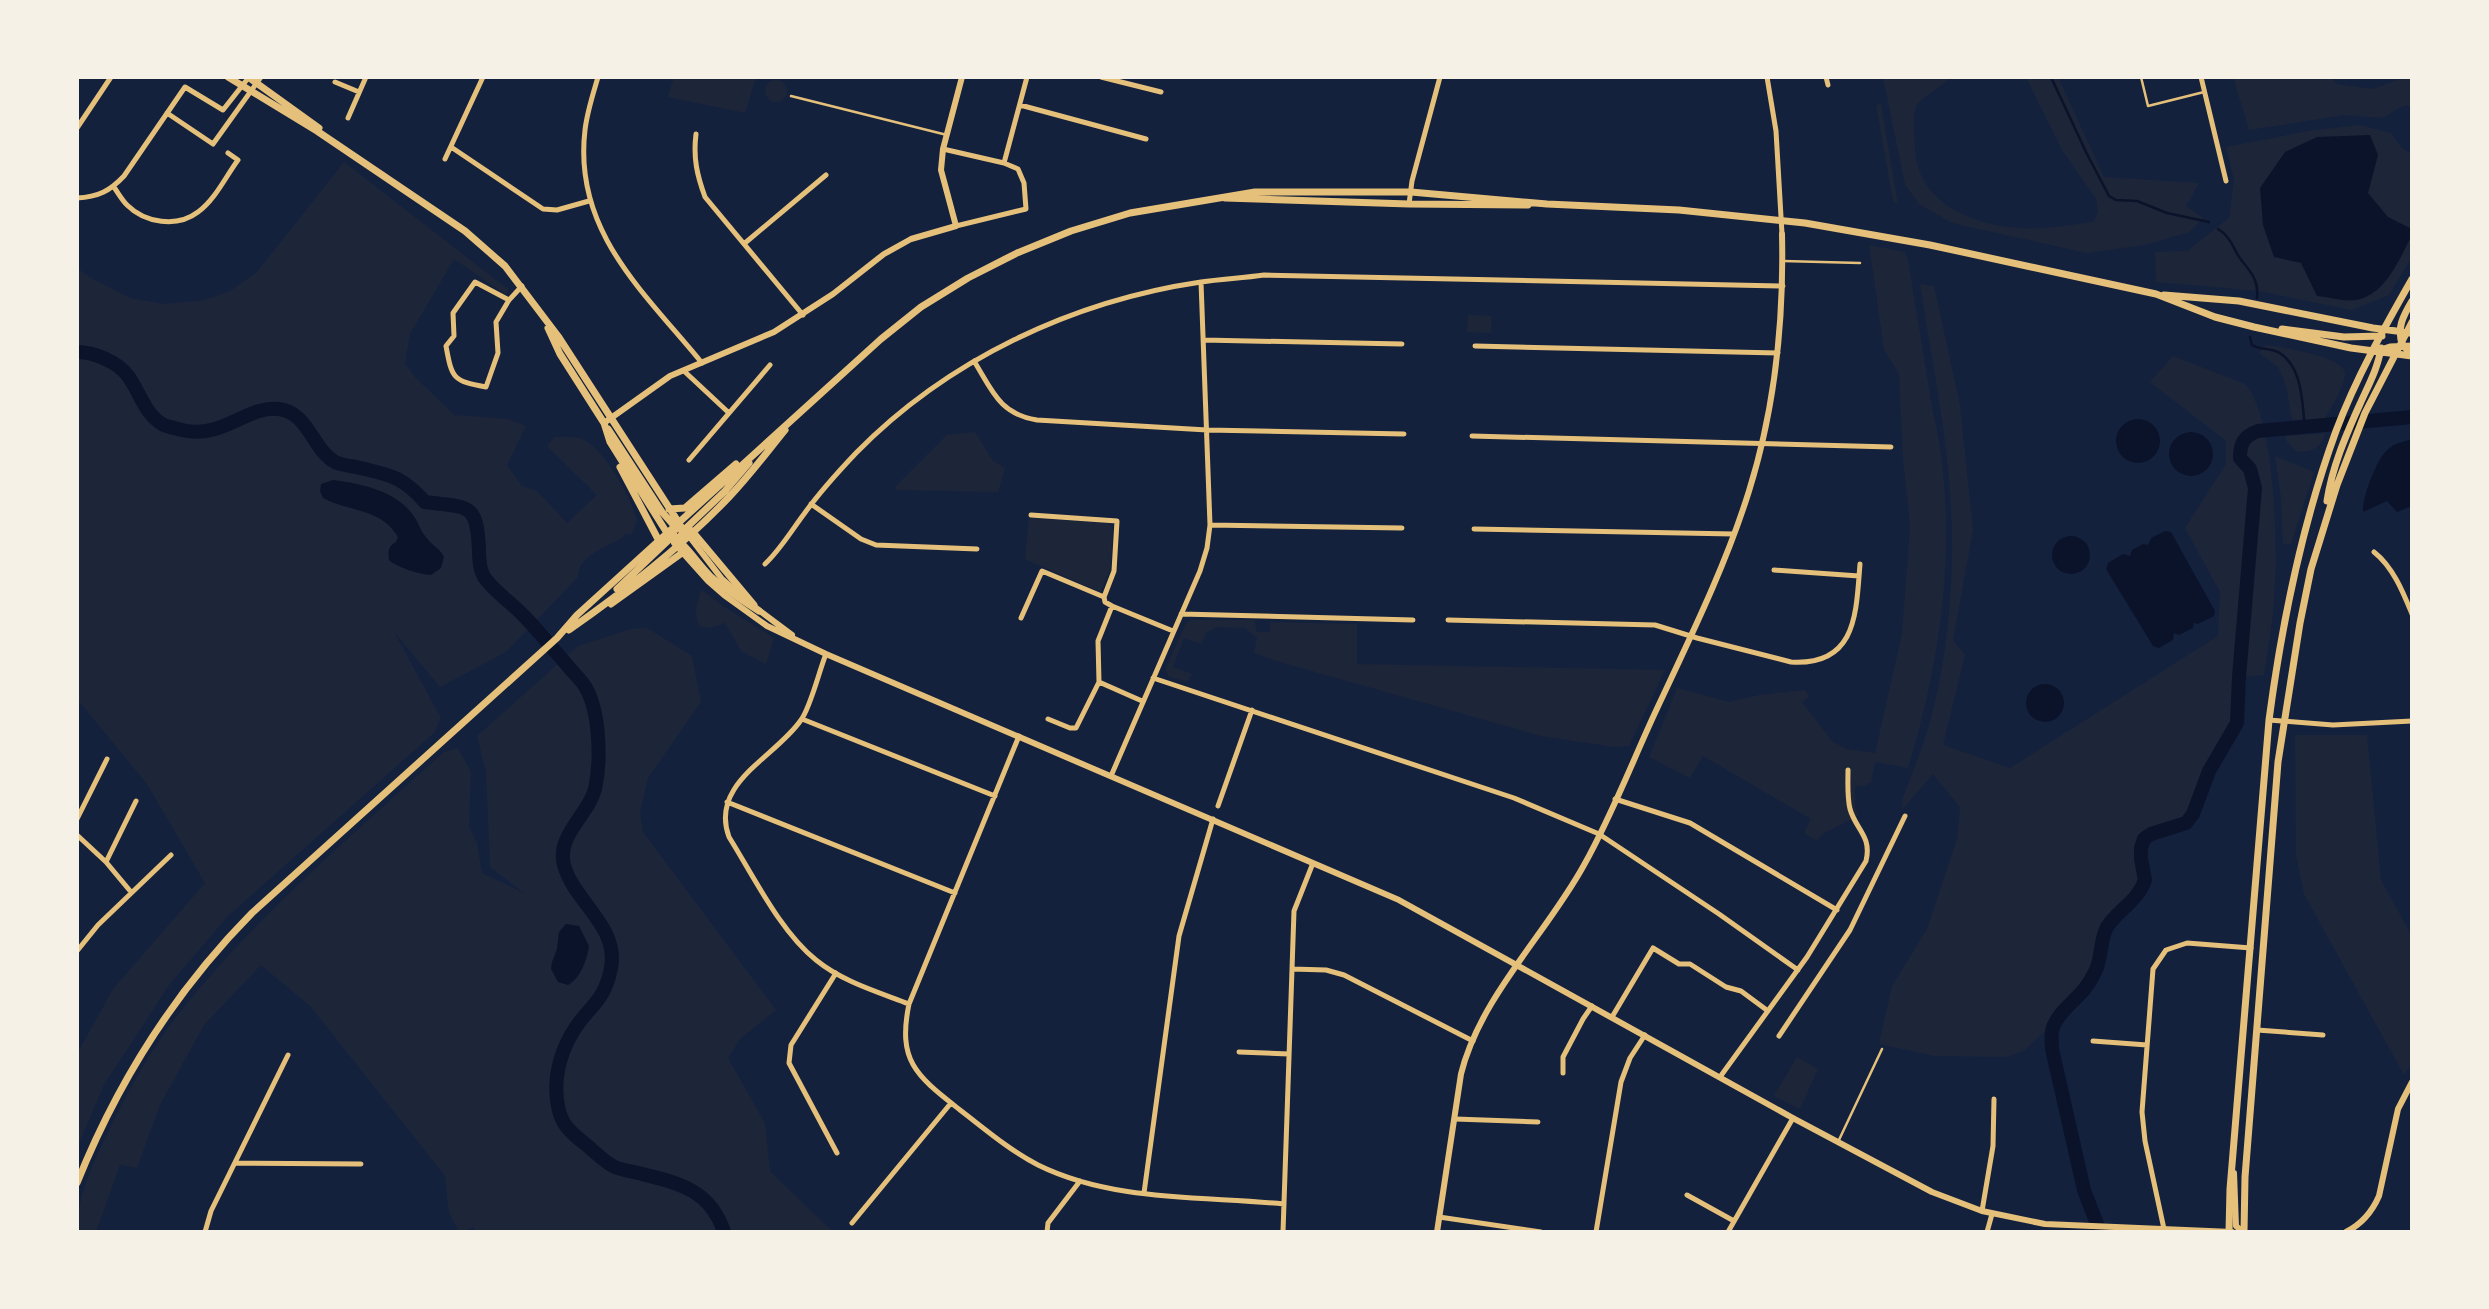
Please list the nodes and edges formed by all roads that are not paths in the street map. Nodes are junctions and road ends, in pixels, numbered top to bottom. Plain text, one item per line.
1 (111, 77) edge
2 (228, 77) edge
3 (248, 77) edge
4 (366, 77) edge
5 (483, 77) edge
6 (598, 77) edge
7 (962, 77) edge
8 (1027, 77) edge
9 (1101, 77) edge
10 (1440, 77) edge
11 (1767, 77) edge
12 (1826, 77) edge
13 (2141, 77) edge
14 (2201, 77) edge
15 (259, 80) edge
16 (335, 82) dead end
17 (1828, 85) dead end
18 (242, 87) junction
19 (251, 92) junction
20 (359, 92) junction
21 (1161, 92) dead end
22 (2204, 92) junction
23 (791, 96) dead end
24 (1020, 105) junction
25 (167, 113) junction
26 (348, 118) dead end
27 (77, 128) edge
28 (696, 134) dead end
29 (947, 135) junction
30 (1146, 139) dead end
31 (451, 147) junction
32 (943, 149) junction
33 (228, 153) dead end
34 (349, 153) junction
35 (444, 159) dead end
36 (1004, 163) junction
37 (827, 176) dead end
38 (2226, 181) dead end
39 (114, 187) junction
40 (1411, 192) junction
41 (77, 198) edge
42 (1221, 198) junction
43 (589, 201) junction
44 (1409, 204) junction
45 (1547, 204) junction
46 (956, 226) junction
47 (1782, 234) joint
48 (745, 243) junction
49 (1783, 261) junction
50 (1860, 262) dead end
51 (2412, 279) edge
52 (1201, 282) junction
53 (522, 286) junction
54 (1783, 286) junction
55 (2157, 295) junction
56 (509, 300) junction
57 (2412, 301) edge
58 (803, 314) junction
59 (542, 316) junction
60 (2412, 320) edge
61 (2254, 327) junction
62 (2403, 331) edge
63 (2383, 333) junction
64 (1203, 340) junction
65 (1402, 344) dead end
66 (1475, 346) dead end
67 (2402, 347) edge
68 (2378, 351) junction
69 (1778, 353) junction
70 (2412, 355) edge
71 (974, 360) junction
72 (702, 363) junction
73 (770, 365) dead end
74 (684, 371) junction
75 (801, 411) junction
76 (729, 413) junction
77 (612, 417) junction
78 (604, 423) junction
79 (1207, 430) junction
80 (1404, 434) dead end
81 (1472, 436) dead end
82 (769, 439) junction
83 (610, 442) junction
84 (1762, 443) junction
85 (1891, 447) dead end
86 (689, 460) dead end
87 (811, 504) junction
88 (669, 509) junction
89 (1031, 515) dead end
90 (2324, 523) junction
91 (1210, 525) junction
92 (1402, 528) dead end
93 (1474, 529) dead end
94 (1734, 534) junction
95 (679, 535) junction
96 (660, 541) junction
97 (977, 549) dead end
98 (2374, 552) dead end
99 (765, 564) dead end
100 (1860, 564) dead end
101 (1774, 570) dead end
102 (1859, 576) junction
103 (1104, 597) junction
104 (1112, 606) junction
105 (759, 611) junction
106 (1181, 614) junction
107 (2412, 614) edge
108 (1021, 618) dead end
109 (1413, 620) dead end
110 (1448, 620) dead end
111 (1173, 631) junction
112 (1690, 636) junction
113 (557, 638) junction
114 (802, 642) junction
115 (826, 654) junction
116 (1153, 678) junction
117 (1098, 682) junction
118 (1142, 701) junction
119 (1252, 710) junction
120 (802, 719) junction
121 (1048, 719) dead end
122 (2269, 720) junction
123 (2412, 721) edge
124 (2284, 723) junction
125 (1019, 736) junction
126 (107, 760) dead end
127 (1848, 770) dead end
128 (1111, 776) junction
129 (995, 796) junction
130 (1615, 799) junction
131 (136, 802) dead end
132 (727, 802) junction
133 (1218, 806) dead end
134 (1905, 816) dead end
135 (77, 819) edge
136 (1213, 819) junction
137 (1599, 834) junction
138 (77, 835) edge
139 (171, 855) dead end
140 (106, 862) junction
141 (1313, 863) junction
142 (131, 892) junction
143 (955, 894) junction
144 (1837, 910) junction
145 (2251, 948) junction
146 (77, 951) edge
147 (1517, 965) junction
148 (1292, 968) junction
149 (1798, 970) junction
150 (836, 973) junction
151 (909, 1004) junction
152 (1592, 1006) junction
153 (1768, 1011) junction
154 (1612, 1017) junction
155 (2257, 1030) junction
156 (1644, 1035) junction
157 (1779, 1035) dead end
158 (2323, 1035) dead end
159 (1473, 1041) junction
160 (2093, 1041) dead end
161 (2147, 1045) junction
162 (1882, 1049) dead end
163 (1239, 1052) dead end
164 (1289, 1054) junction
165 (288, 1055) dead end
166 (1563, 1073) dead end
167 (1720, 1077) junction
168 (2412, 1082) edge
169 (1994, 1099) dead end
170 (951, 1103) junction
171 (1793, 1118) junction
172 (1455, 1119) junction
173 (1538, 1122) dead end
174 (831, 1140) junction
175 (1838, 1142) junction
176 (821, 1145) dead end
177 (837, 1153) dead end
178 (2233, 1160) junction
179 (235, 1163) junction
180 (361, 1164) dead end
181 (1080, 1181) junction
182 (77, 1182) edge
183 (1144, 1193) junction
184 (1687, 1195) dead end
185 (1284, 1203) junction
186 (1982, 1211) junction
187 (1992, 1214) junction
188 (1439, 1217) junction
189 (1734, 1222) junction
190 (852, 1223) dead end
191 (2164, 1229) junction
192 (205, 1232) edge
193 (1047, 1232) edge
194 (1283, 1232) edge
195 (1437, 1232) edge
196 (1541, 1232) edge
197 (1596, 1232) edge
198 (1728, 1232) edge
199 (1987, 1232) edge
200 (2229, 1232) edge
201 (2244, 1232) edge
202 (2346, 1232) edge

1 - 27 street
2 - 18 main road
3 - 15 main road
3 - 18 street
4 - 20 street
5 - 31 street
6 - 43 street
7 - 29 street
8 - 24 street
9 - 21 street
10 - 40 street
11 - 47 street
12 - 17 street
13 - 22 lane
14 - 22 street
15 - 19 street
15 - 34 main road
16 - 20 street
18 - 19 main road
18 - 25 street
19 - 25 street
19 - 34 main road
20 - 26 street
22 - 38 street
23 - 29 lane
24 - 30 street
24 - 36 street
25 - 39 street
28 - 48 street
29 - 32 street
31 - 35 street
31 - 43 street
32 - 36 street
32 - 46 street
33 - 39 street
34 - 53 main road
36 - 46 street
37 - 48 street
39 - 41 street
40 - 42 main road
40 - 44 street
40 - 45 main road
42 - 44 main road
42 - 75 main road
43 - 72 street
44 - 45 main road
45 - 55 main road
46 - 58 street
47 - 49 street
48 - 58 street
49 - 50 lane
49 - 54 street
51 - 63 main road
52 - 54 street
52 - 64 street
52 - 71 street
53 - 56 street
53 - 59 main road
54 - 69 street
55 - 61 main road
55 - 63 main road
56 - 56 street
57 - 62 main road
58 - 72 street
59 - 77 main road
59 - 78 main road
60 - 62 main road
61 - 63 main road
61 - 68 main road
62 - 63 main road
62 - 67 main road
63 - 68 main road
64 - 65 street
64 - 79 street
66 - 69 street
67 - 68 main road
67 - 70 main road
67 - 90 main road
68 - 90 main road
68 - 122 main road
69 - 84 street
71 - 79 street
71 - 87 street
72 - 74 street
73 - 76 street
74 - 76 street
74 - 77 street
75 - 82 main road
75 - 95 main road
76 - 86 street
77 - 78 street
77 - 88 main road
78 - 83 main road
78 - 95 main road
79 - 80 street
79 - 91 street
81 - 84 street
82 - 88 main road
82 - 95 main road
83 - 95 main road
83 - 96 main road
84 - 85 street
84 - 94 street
87 - 97 street
87 - 99 street
88 - 95 main road
89 - 103 street
90 - 124 main road
91 - 92 street
91 - 106 street
93 - 94 street
94 - 112 street
95 - 96 main road
95 - 105 main road
95 - 105 main road
95 - 113 main road
95 - 113 main road
95 - 114 street
96 - 113 main road
98 - 107 street
100 - 102 street
101 - 102 street
102 - 112 street
103 - 104 street
103 - 108 street
104 - 111 street
104 - 117 street
105 - 114 street
106 - 109 street
106 - 111 street
110 - 112 street
111 - 116 street
112 - 130 street
113 - 182 main road
114 - 115 street
115 - 120 street
115 - 125 street
116 - 118 street
116 - 119 street
117 - 118 street
117 - 121 street
118 - 128 street
119 - 133 street
119 - 137 street
120 - 129 street
120 - 132 street
122 - 124 street
122 - 145 main road
123 - 124 street
124 - 155 main road
125 - 128 street
125 - 129 street
126 - 135 street
127 - 144 street
128 - 136 street
129 - 143 street
130 - 137 street
130 - 144 street
131 - 140 street
132 - 143 street
132 - 150 street
134 - 157 street
136 - 141 street
136 - 183 street
137 - 147 street
137 - 149 street
138 - 140 street
139 - 142 street
140 - 142 street
141 - 147 street
141 - 148 street
142 - 146 street
143 - 151 street
144 - 149 street
145 - 161 street
145 - 178 main road
147 - 152 street
147 - 159 street
148 - 159 street
148 - 164 street
149 - 153 street
150 - 151 street
150 - 174 street
151 - 170 street
152 - 154 street
152 - 166 street
153 - 154 street
153 - 167 street
154 - 156 street
155 - 158 street
155 - 201 main road
156 - 167 street
156 - 197 street
159 - 172 street
160 - 161 street
161 - 191 street
162 - 175 lane
163 - 164 street
164 - 185 street
165 - 179 street
167 - 171 street
168 - 202 street
169 - 186 street
170 - 181 street
170 - 190 street
171 - 175 street
171 - 189 street
172 - 173 street
172 - 188 street
174 - 176 street
174 - 177 street
175 - 186 street
178 - 200 main road
178 - 201 street
179 - 180 street
179 - 192 street
181 - 183 street
181 - 193 street
183 - 185 street
184 - 189 street
185 - 194 street
186 - 187 street
187 - 191 street
187 - 199 street
188 - 195 street
188 - 196 street
189 - 198 street
191 - 200 street

